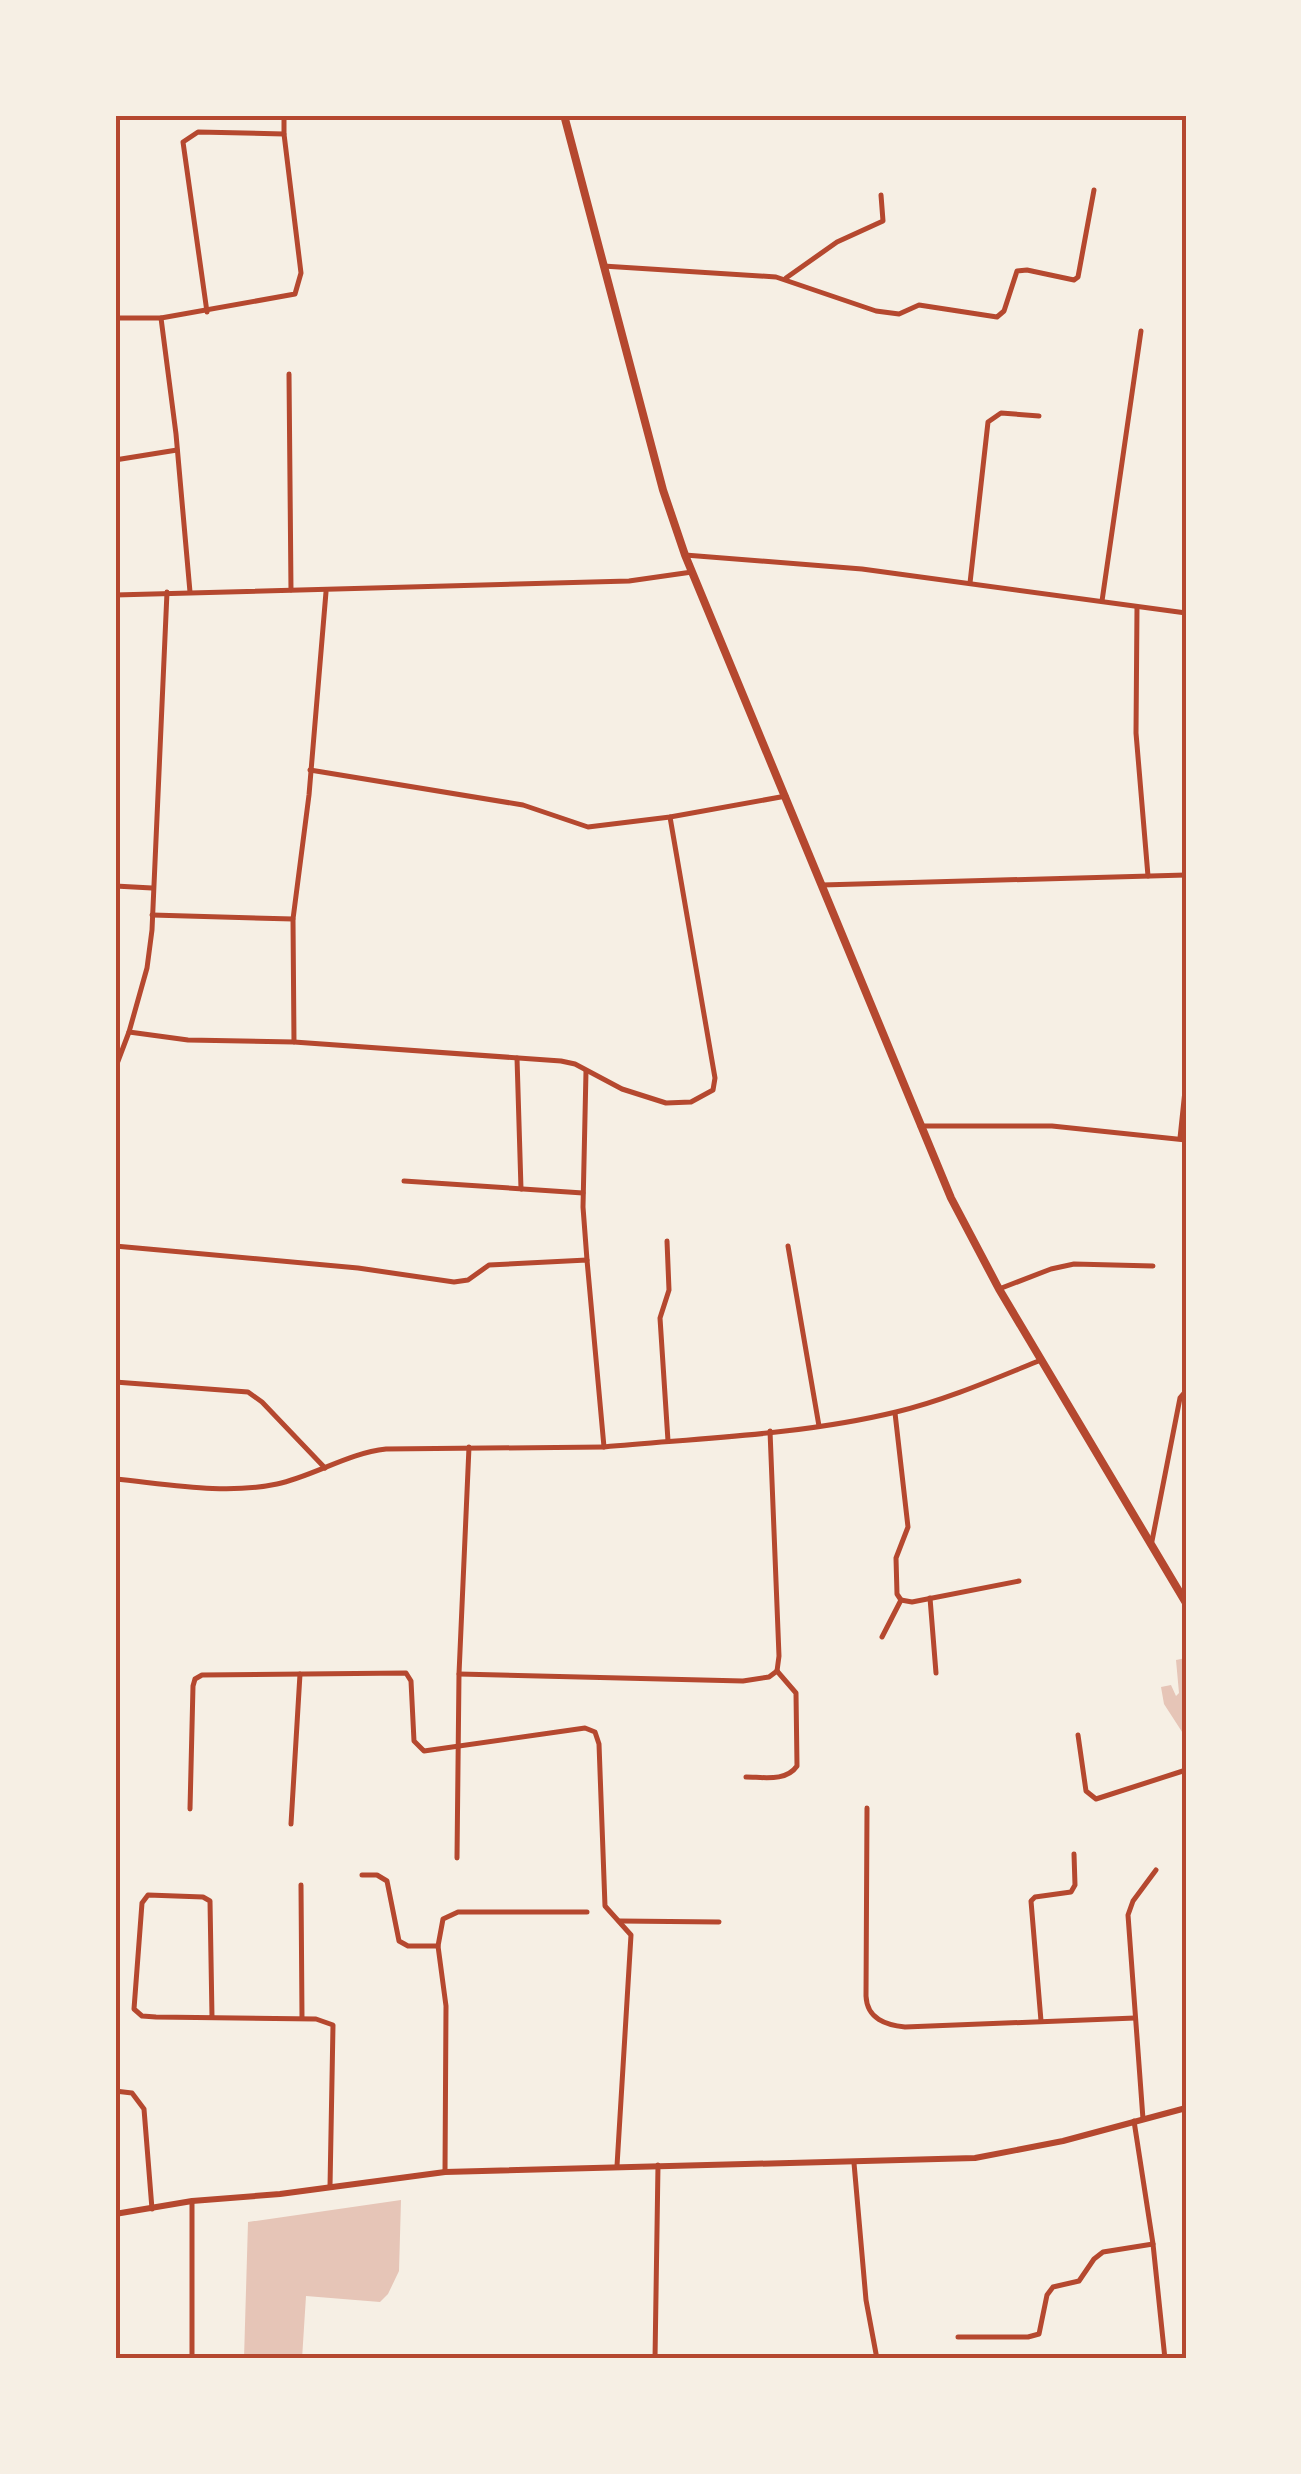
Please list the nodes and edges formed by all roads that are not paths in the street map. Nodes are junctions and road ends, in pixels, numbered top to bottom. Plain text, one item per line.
1 (284, 115) edge
2 (564, 115) edge
3 (284, 134) junction
4 (1094, 190) dead end
5 (881, 195) dead end
6 (603, 266) junction
7 (786, 278) junction
8 (207, 312) junction
9 (115, 318) edge
10 (161, 318) junction
11 (1141, 330) dead end
12 (289, 374) dead end
13 (1038, 416) dead end
14 (177, 450) junction
15 (115, 460) edge
16 (685, 556) junction
17 (692, 572) junction
18 (970, 583) junction
19 (290, 590) junction
20 (326, 590) junction
21 (167, 592) junction
22 (190, 592) junction
23 (115, 595) edge
24 (1102, 601) junction
25 (1137, 607) junction
26 (1186, 613) edge
27 (310, 770) junction
28 (786, 796) junction
29 (670, 817) junction
30 (1186, 875) edge
31 (1148, 876) junction
32 (822, 885) junction
33 (115, 886) edge
34 (152, 888) junction
35 (152, 915) junction
36 (293, 919) junction
37 (129, 1032) junction
38 (294, 1042) junction
39 (517, 1058) junction
40 (115, 1070) edge
41 (586, 1071) junction
42 (1186, 1081) edge
43 (920, 1126) junction
44 (1183, 1140) edge
45 (404, 1181) dead end
46 (521, 1189) junction
47 (584, 1193) junction
48 (667, 1242) dead end
49 (115, 1246) edge
50 (788, 1246) dead end
51 (587, 1260) junction
52 (1152, 1266) dead end
53 (999, 1289) junction
54 (1041, 1360) junction
55 (115, 1382) edge
56 (1186, 1392) edge
57 (894, 1413) junction
58 (820, 1426) junction
59 (770, 1431) junction
60 (668, 1441) junction
61 (469, 1447) junction
62 (604, 1448) junction
63 (325, 1468) junction
64 (115, 1480) edge
65 (1151, 1544) junction
66 (1019, 1581) dead end
67 (930, 1598) junction
68 (901, 1600) junction
69 (1186, 1602) edge
70 (882, 1637) dead end
71 (777, 1671) junction
72 (936, 1673) dead end
73 (300, 1674) junction
74 (459, 1674) junction
75 (1078, 1735) dead end
76 (457, 1746) junction
77 (1186, 1770) edge
78 (746, 1776) dead end
79 (868, 1808) dead end
80 (190, 1809) dead end
81 (291, 1824) dead end
82 (1074, 1854) dead end
83 (457, 1858) dead end
84 (1156, 1870) dead end
85 (362, 1875) dead end
86 (302, 1885) dead end
87 (587, 1912) dead end
88 (617, 1920) junction
89 (719, 1922) dead end
90 (438, 1946) junction
91 (212, 2017) junction
92 (302, 2018) junction
93 (1136, 2018) junction
94 (1041, 2021) junction
95 (115, 2091) edge
96 (1186, 2108) edge
97 (1138, 2120) junction
98 (854, 2163) junction
99 (658, 2164) junction
100 (617, 2166) junction
101 (445, 2172) junction
102 (330, 2187) junction
103 (192, 2200) junction
104 (152, 2210) junction
105 (115, 2214) edge
106 (1154, 2244) junction
107 (958, 2337) dead end
108 (192, 2359) edge
109 (655, 2359) edge
110 (876, 2359) edge
111 (1166, 2359) edge

1 - 3 street
2 - 6 main road
3 - 8 street
3 - 8 street
4 - 7 street
5 - 7 street
6 - 7 street
6 - 16 main road
8 - 10 street
9 - 10 street
10 - 14 street
11 - 24 street
12 - 19 street
13 - 18 street
14 - 15 street
14 - 22 street
16 - 17 main road
16 - 18 street
17 - 20 street
17 - 28 main road
18 - 24 street
19 - 20 street
19 - 22 street
20 - 27 street
21 - 22 street
21 - 23 street
21 - 34 street
24 - 25 street
25 - 26 street
25 - 31 street
27 - 29 street
27 - 36 street
28 - 29 street
28 - 32 main road
29 - 41 street
30 - 31 street
31 - 32 street
32 - 43 main road
33 - 34 street
34 - 35 street
35 - 36 street
35 - 37 street
36 - 38 street
37 - 38 street
37 - 40 street
38 - 39 street
39 - 41 street
39 - 46 street
41 - 47 street
42 - 44 street
43 - 44 street
43 - 53 main road
45 - 46 street
46 - 47 street
47 - 51 street
48 - 60 street
49 - 51 street
50 - 58 street
51 - 62 street
52 - 53 street
53 - 54 main road
54 - 57 street
54 - 65 main road
55 - 63 street
56 - 65 street
57 - 58 street
57 - 68 street
58 - 59 street
59 - 60 street
59 - 71 street
60 - 62 street
61 - 62 street
61 - 63 street
61 - 74 street
63 - 64 street
65 - 69 main road
66 - 67 street
67 - 68 street
67 - 72 street
68 - 70 street
71 - 74 street
71 - 78 street
73 - 76 street
73 - 80 street
73 - 81 street
74 - 76 street
75 - 77 street
76 - 83 street
76 - 88 street
79 - 94 street
82 - 94 street
84 - 93 street
85 - 90 street
86 - 92 street
87 - 90 street
88 - 89 street
88 - 100 street
90 - 101 street
91 - 91 street
91 - 92 street
92 - 102 street
93 - 94 street
93 - 97 street
95 - 104 street
96 - 97 street
97 - 98 street
97 - 106 street
98 - 99 street
98 - 110 street
99 - 100 street
99 - 109 street
100 - 101 street
101 - 102 street
102 - 103 street
103 - 104 street
103 - 108 street
104 - 105 street
106 - 107 street
106 - 111 street

